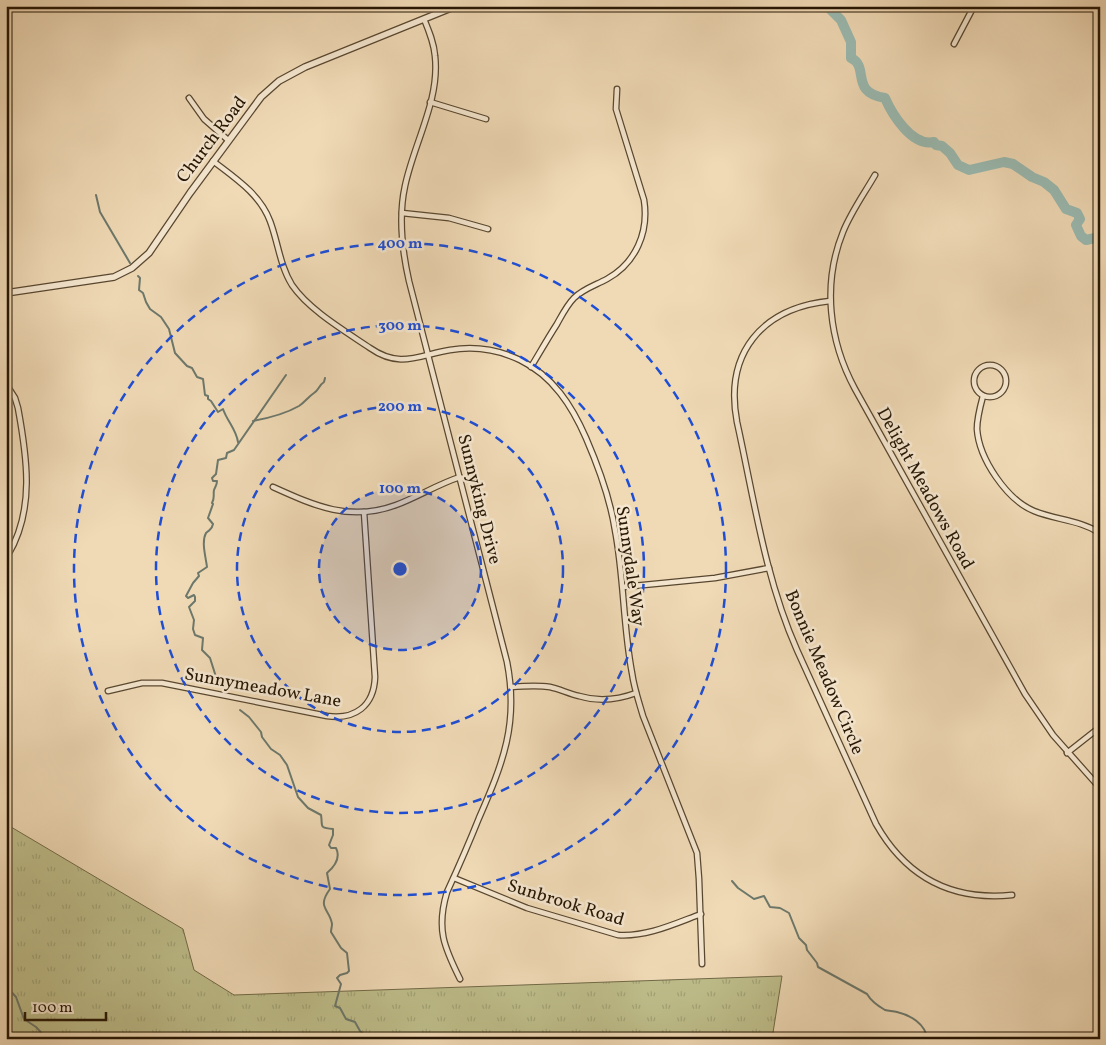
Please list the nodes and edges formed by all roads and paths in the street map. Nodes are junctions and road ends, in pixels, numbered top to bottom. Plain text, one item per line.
1 (456, 6) edge
2 (974, 6) edge
3 (447, 8) edge
4 (424, 19) junction
5 (954, 44) dead end
6 (617, 89) dead end
7 (189, 98) dead end
8 (430, 102) junction
9 (486, 119) dead end
10 (228, 140) junction
11 (213, 161) junction
12 (875, 175) dead end
13 (402, 213) junction
14 (488, 229) dead end
15 (6, 293) edge
16 (830, 302) junction
17 (429, 356) junction
18 (531, 367) junction
19 (6, 384) edge
20 (983, 396) junction
21 (460, 477) junction
22 (273, 487) dead end
23 (364, 512) junction
24 (1100, 533) edge
25 (8, 555) dead end
26 (769, 568) junction
27 (623, 587) junction
28 (511, 687) junction
29 (108, 691) dead end
30 (636, 694) junction
31 (1100, 727) edge
32 (1067, 753) junction
33 (1100, 788) edge
34 (454, 878) junction
35 (1012, 895) dead end
36 (701, 914) junction
37 (702, 964) dead end
38 (460, 979) dead end

1 - 3 street, Church Road
2 - 5 street
3 - 4 street, Church Road
4 - 8 street, Sunnyking Drive
4 - 10 street, Church Road
6 - 18 street
7 - 10 street
8 - 9 street
8 - 13 street, Sunnyking Drive
10 - 11 street, Church Road
11 - 15 street, Church Road
11 - 17 street, Sunnydale Way
12 - 16 street, Delight Meadows Road
13 - 14 street
13 - 17 street, Sunnyking Drive
16 - 26 street, Bonnie Meadow Circle
16 - 32 street, Delight Meadows Road
17 - 18 street, Sunnydale Way
17 - 21 street, Sunnyking Drive
18 - 27 street, Sunnydale Way
19 - 25 street
20 - 20 street
20 - 24 street
21 - 23 street
21 - 28 street, Sunnyking Drive
22 - 23 street
23 - 29 street, Sunnymeadow Lane
26 - 27 street
26 - 35 street, Bonnie Meadow Circle
27 - 30 street, Sunnydale Way
28 - 30 street
28 - 34 street, Sunnyking Drive
30 - 36 street, Sunnydale Way
31 - 32 street
32 - 33 street, Delight Meadows Road
34 - 36 street, Sunbrook Road
34 - 38 street, Sunnyking Drive
36 - 37 street, Sunnydale Way

